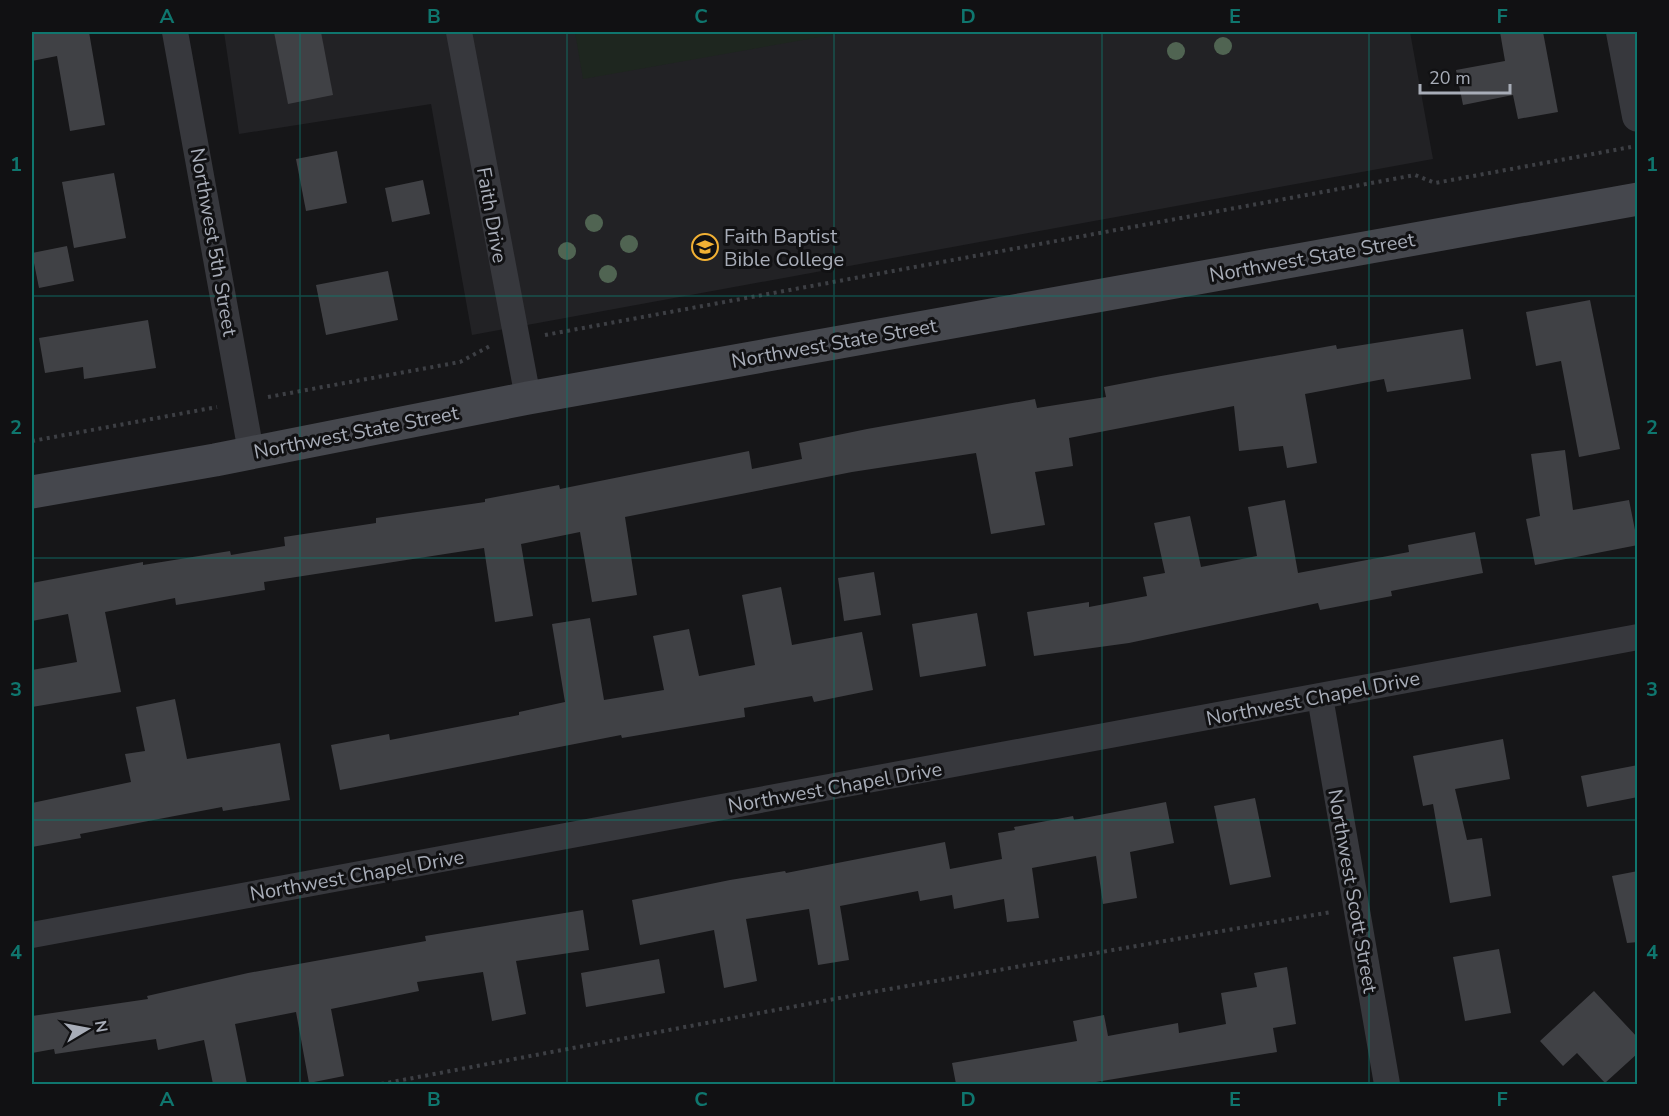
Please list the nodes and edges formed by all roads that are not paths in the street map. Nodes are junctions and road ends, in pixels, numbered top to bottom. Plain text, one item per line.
1 (175, 32) edge
2 (459, 32) edge
3 (1622, 32) edge
4 (1638, 116) edge
5 (1638, 199) edge
6 (528, 398) junction
7 (251, 452) junction
8 (32, 492) edge
9 (1638, 637) edge
10 (1320, 697) junction
11 (32, 935) edge
12 (1387, 1084) edge

1 - 7 street, Northwest 5th Street
2 - 6 street, Faith Drive
3 - 4 street
5 - 6 main road, Northwest State Street
6 - 7 main road, Northwest State Street
7 - 8 main road, Northwest State Street
9 - 10 street, Northwest Chapel Drive
10 - 11 street, Northwest Chapel Drive
10 - 12 street, Northwest Scott Street

